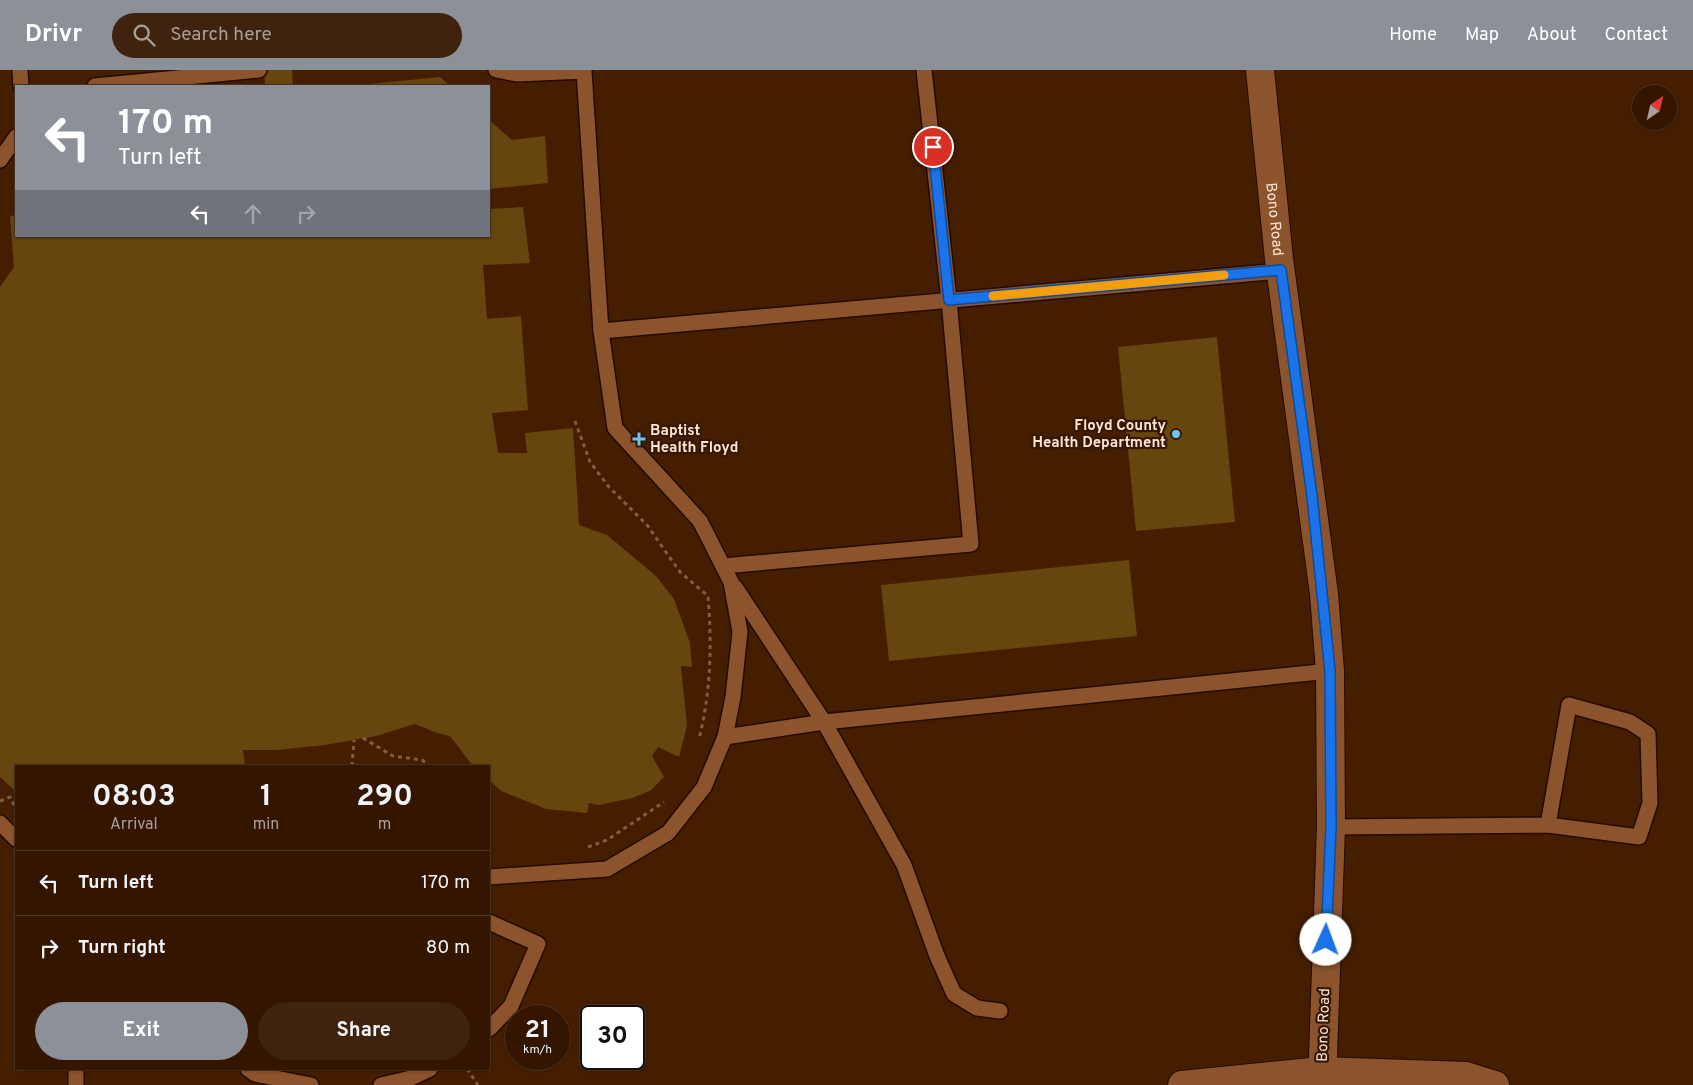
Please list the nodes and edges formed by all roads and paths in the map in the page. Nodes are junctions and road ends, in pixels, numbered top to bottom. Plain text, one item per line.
1 (20, 70) edge
2 (259, 70) edge
3 (496, 70) edge
4 (590, 70) edge
5 (924, 70) edge
6 (1260, 70) edge
7 (21, 85) edge
8 (104, 85) edge
9 (15, 138) edge
10 (0, 160) edge
11 (1281, 270) junction
12 (949, 300) junction
13 (601, 331) junction
14 (575, 421) dead end
15 (723, 566) junction
16 (731, 582) junction
17 (1330, 671) junction
18 (824, 722) junction
19 (725, 737) junction
20 (363, 738) dead end
21 (354, 740) dead end
22 (696, 746) dead end
23 (352, 765) edge
24 (429, 765) edge
25 (667, 800) dead end
26 (0, 801) edge
27 (15, 807) edge
28 (0, 823) edge
29 (1548, 825) junction
30 (1331, 827) junction
31 (15, 838) edge
32 (580, 851) dead end
33 (490, 877) edge
34 (490, 922) edge
35 (1000, 1011) dead end
36 (490, 1028) edge
37 (76, 1070) edge
38 (250, 1070) edge
39 (428, 1070) edge
40 (468, 1070) edge
41 (1322, 1078) edge
42 (76, 1085) edge
43 (311, 1085) edge
44 (381, 1085) edge
45 (478, 1085) edge
46 (1182, 1085) edge
47 (1495, 1085) edge

1 - 7 lane
2 - 8 lane
3 - 4 lane
4 - 13 lane
5 - 12 lane
6 - 11 street, Bono Road
9 - 10 lane
11 - 12 lane
11 - 17 street, Bono Road
12 - 13 lane
12 - 15 lane
13 - 15 lane
14 - 22 path
15 - 16 lane
16 - 18 lane
16 - 19 lane
17 - 18 lane
17 - 30 street, Bono Road
18 - 19 lane
18 - 35 lane
19 - 33 lane
20 - 24 path
21 - 23 path
25 - 32 path
26 - 27 path
28 - 31 lane
29 - 29 lane
29 - 30 lane
30 - 41 street, Bono Road
34 - 36 lane
37 - 42 lane
38 - 43 lane
39 - 44 lane
40 - 45 path
41 - 46 street
41 - 47 street

